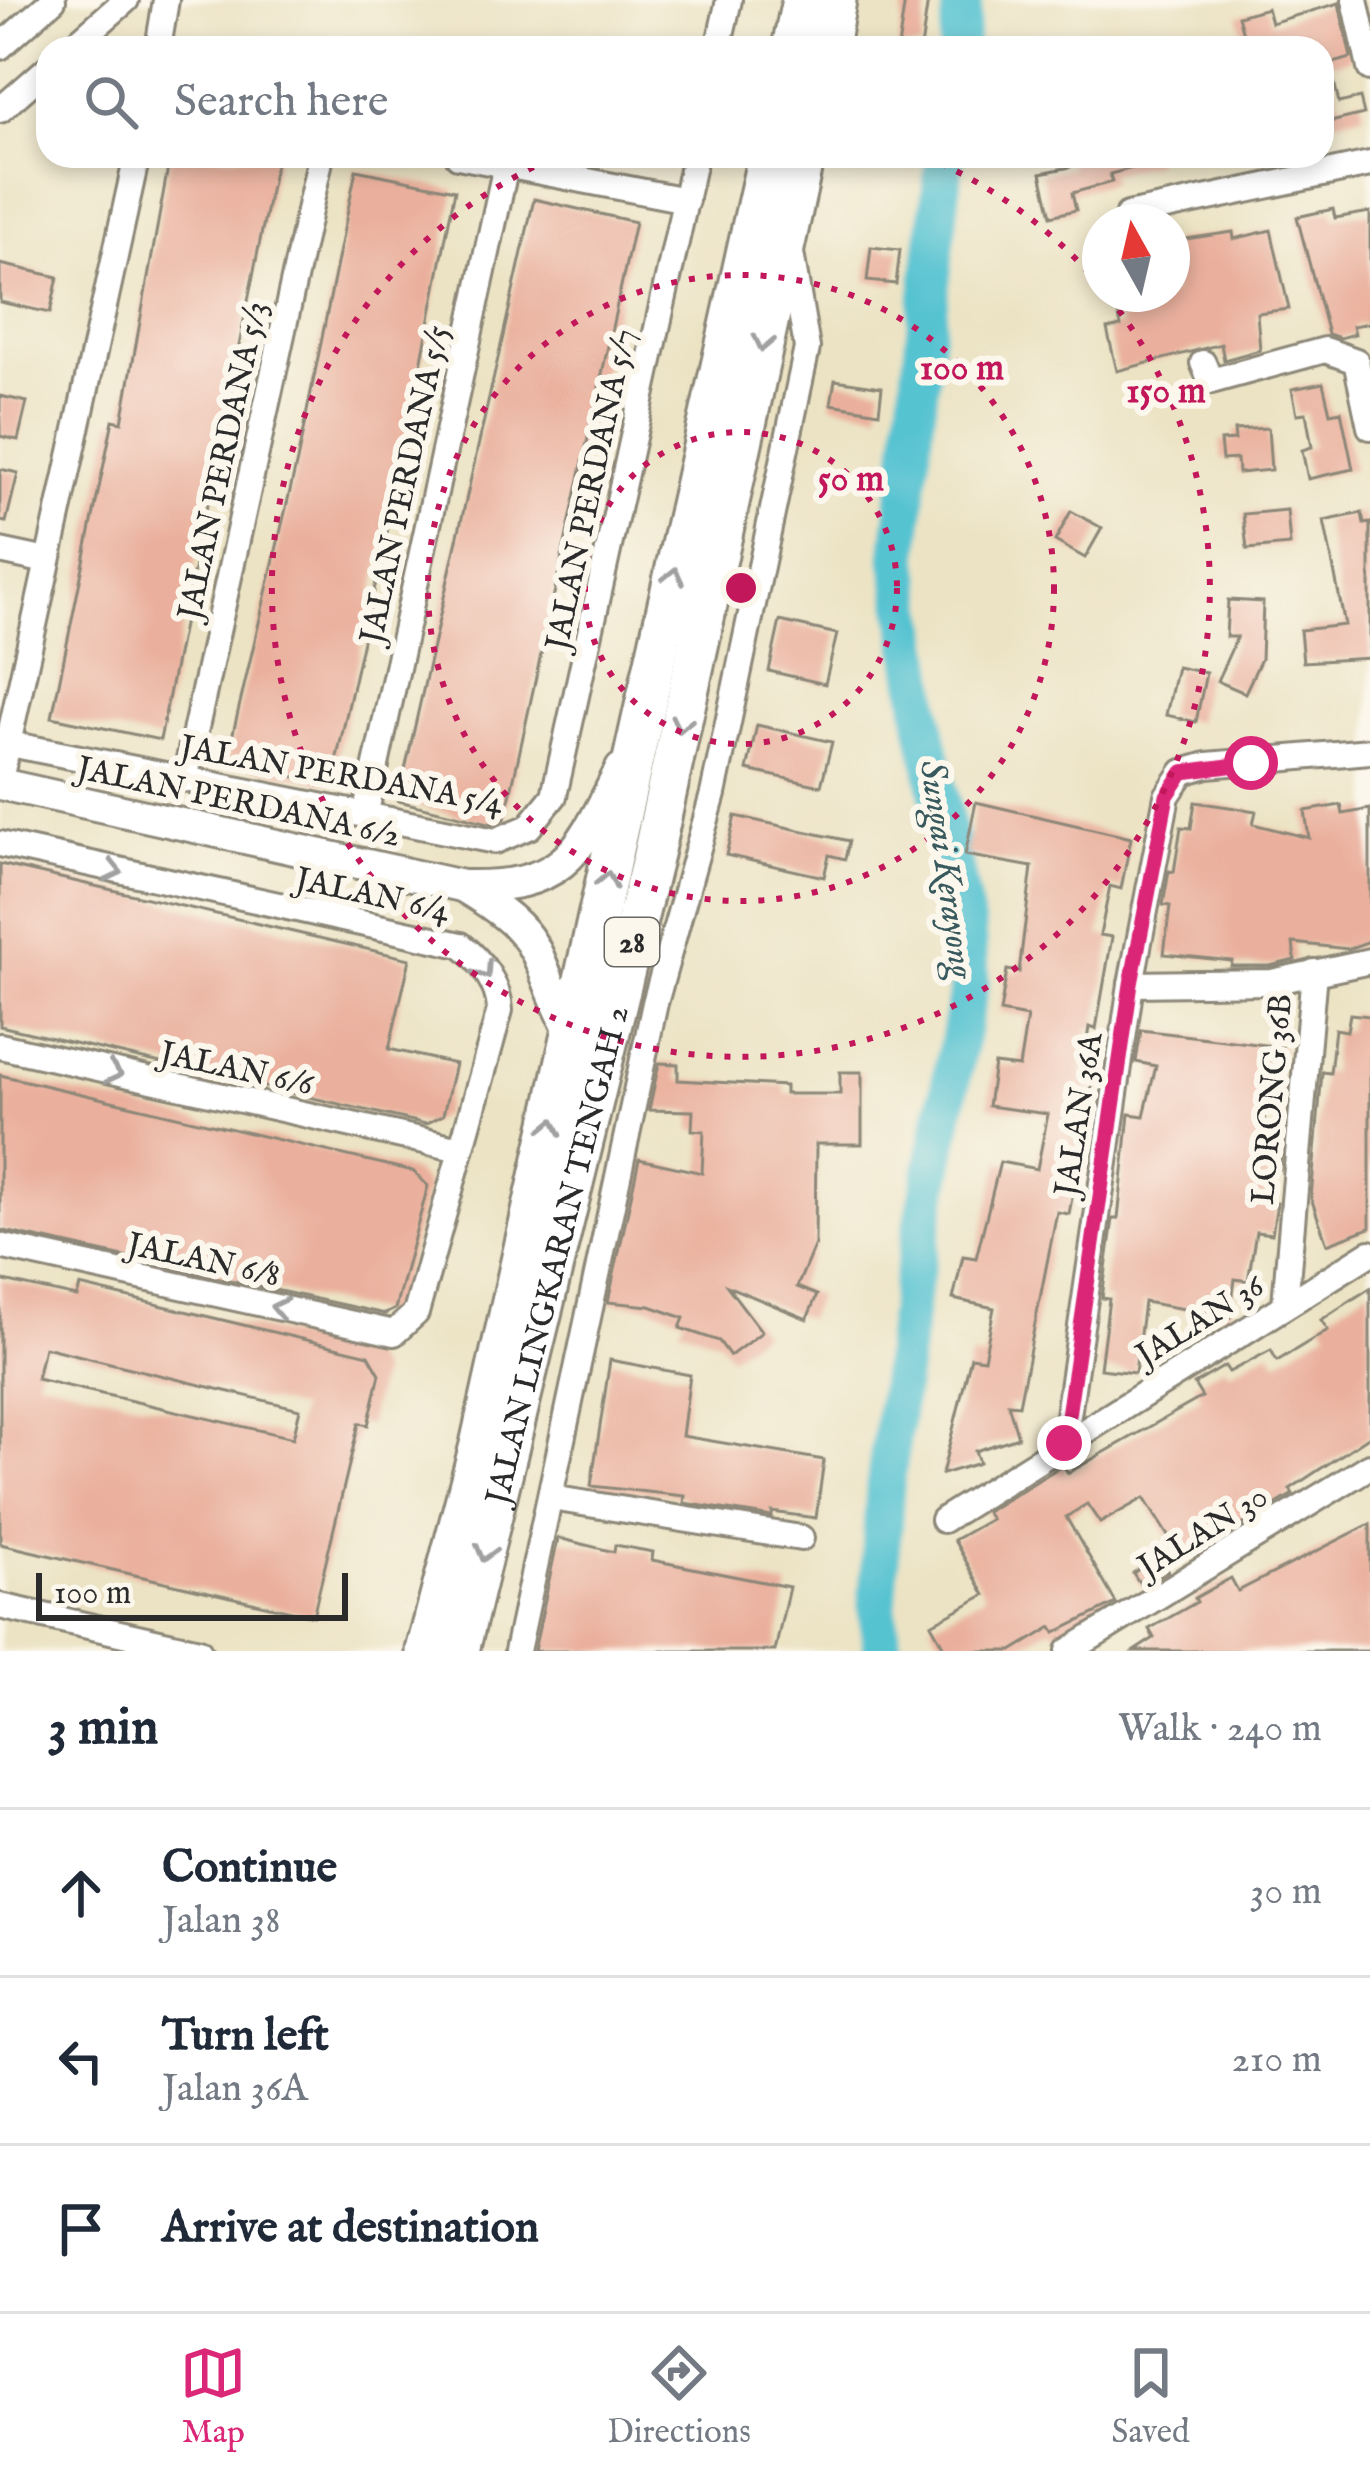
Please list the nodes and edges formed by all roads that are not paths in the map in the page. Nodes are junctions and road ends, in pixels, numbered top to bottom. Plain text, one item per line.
1 (53, 0) edge
2 (129, 0) edge
3 (729, 0) edge
4 (802, 0) edge
5 (836, 0) edge
6 (1354, 0) edge
7 (165, 7) edge
8 (86, 36) edge
9 (721, 36) edge
10 (794, 36) edge
11 (830, 36) edge
12 (0, 47) edge
13 (1370, 68) edge
14 (36, 78) edge
15 (0, 110) edge
16 (1370, 164) edge
17 (133, 168) edge
18 (318, 168) edge
19 (506, 168) edge
20 (517, 168) edge
21 (692, 168) edge
22 (765, 168) edge
23 (801, 168) edge
24 (686, 200) junction
25 (1176, 204) edge
26 (787, 228) junction
27 (1203, 363) dead end
28 (1370, 427) edge
29 (0, 551) edge
30 (47, 561) junction
31 (639, 731) junction
32 (4, 743) edge
33 (1370, 751) edge
34 (185, 778) junction
35 (0, 782) edge
36 (713, 794) junction
37 (365, 816) junction
38 (530, 827) joint
39 (0, 844) edge
40 (652, 859) junction
41 (462, 886) junction
42 (1370, 961) edge
43 (1314, 973) junction
44 (1131, 984) junction
45 (573, 1035) junction
46 (0, 1046) edge
47 (460, 1149) junction
48 (0, 1246) edge
49 (1370, 1253) edge
50 (1286, 1304) junction
51 (394, 1333) joint
52 (1064, 1443) junction
53 (1370, 1466) edge
54 (551, 1498) junction
55 (943, 1520) dead end
56 (801, 1538) dead end
57 (0, 1606) edge
58 (199, 1651) edge
59 (426, 1651) edge
60 (459, 1651) edge
61 (518, 1651) edge
62 (1069, 1651) edge

1 - 12 street
2 - 7 street
2 - 8 street
3 - 9 street
4 - 10 highway
5 - 11 highway
6 - 13 street
14 - 15 street
16 - 25 street
17 - 30 street
18 - 34 street, JALAN PERDANA 5/3
19 - 37 street, JALAN PERDANA 5/5
20 - 24 street
21 - 24 street, JALAN PERDANA 5/7
31 -> 22 highway, JALAN LINGKARAN TENGAH 2 / 28
23 - 26 highway, JALAN LINGKARAN TENGAH 2 / 28
24 - 38 street, JALAN PERDANA 5/7
26 - 36 street
26 -> 40 highway, JALAN LINGKARAN TENGAH 2 / 28
27 - 28 street
29 - 30 street
30 - 32 street
31 - 41 street, JALAN PERDANA 6/2
45 -> 31 highway, JALAN LINGKARAN TENGAH 2 / 28
32 - 34 street, JALAN PERDANA 5/4
32 - 35 street
33 - 44 street, JALAN 36A
34 - 37 street, JALAN PERDANA 5/4
35 - 41 street, JALAN PERDANA 6/2
36 - 40 street
36 - 54 street
37 - 38 street, JALAN PERDANA 5/4
39 -> 47 street, JALAN 6/4
40 -> 60 highway, JALAN LINGKARAN TENGAH 2 / 28
41 - 45 street, JALAN PERDANA 6/2
42 - 43 street
43 - 44 street
43 - 50 street, LORONG 36B
44 - 52 street, JALAN 36A
59 -> 45 highway, JALAN LINGKARAN TENGAH 2 / 28
46 -> 47 street, JALAN 6/6
47 - 51 street, JALAN 6/4
51 -> 48 street, JALAN 6/8
49 - 50 street, JALAN 36
50 - 52 street, JALAN 36
52 - 55 street, JALAN 36
53 - 62 street, JALAN 30
54 - 56 street
54 - 61 street
57 - 58 street

